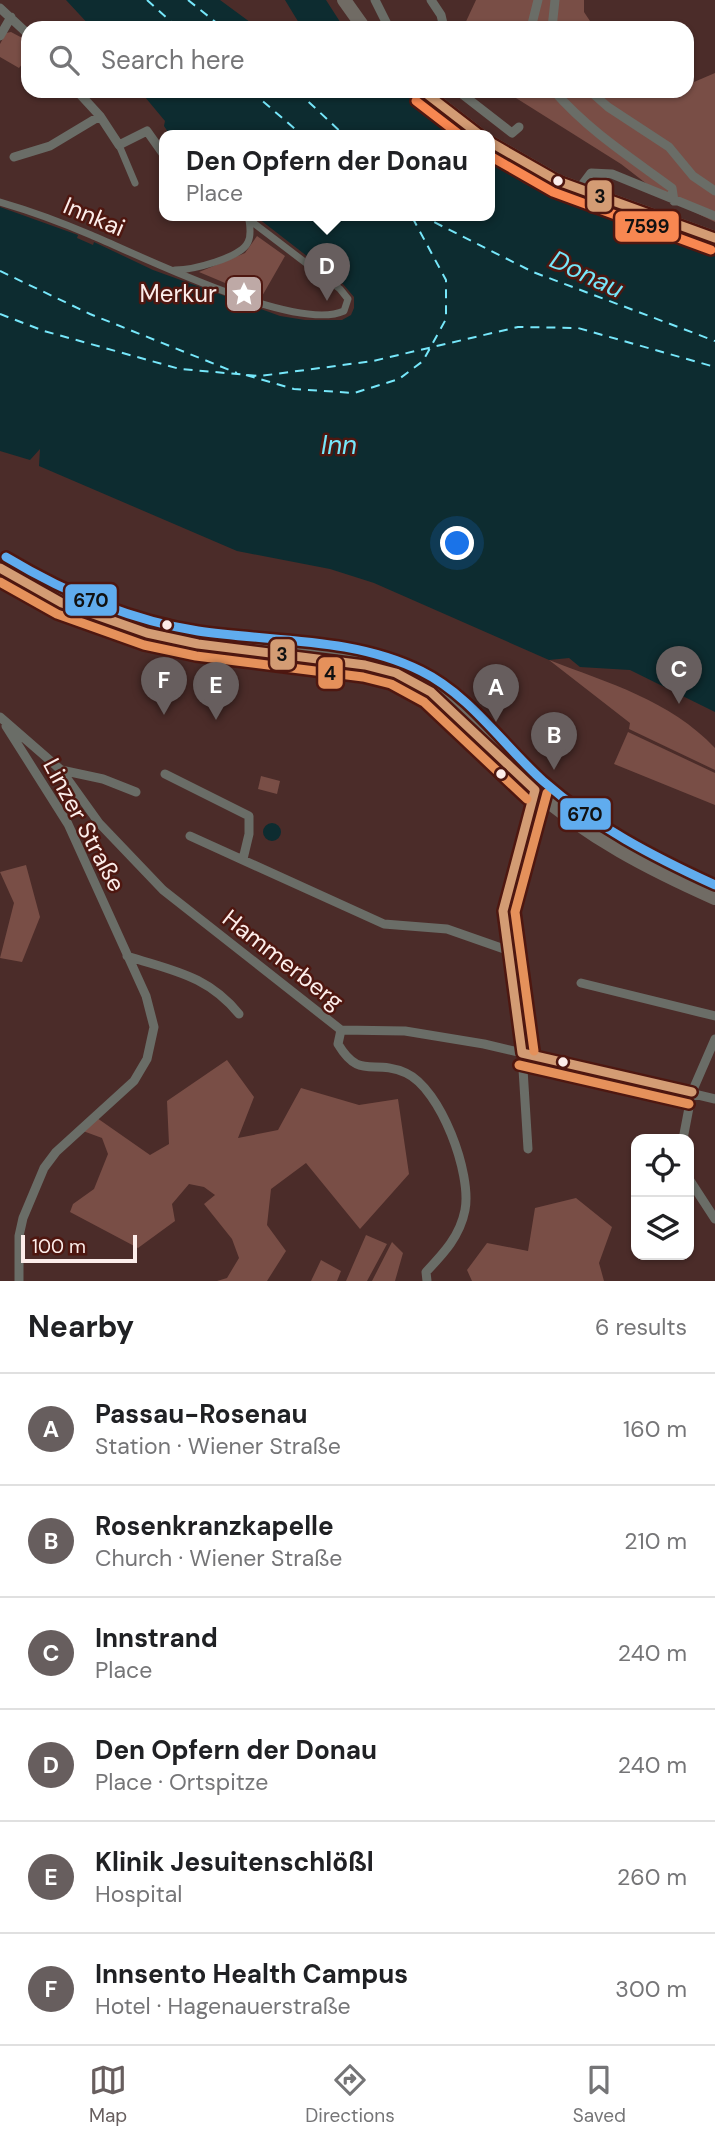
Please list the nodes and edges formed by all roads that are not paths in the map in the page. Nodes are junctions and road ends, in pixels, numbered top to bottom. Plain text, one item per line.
1 (344, 0) edge
2 (375, 0) edge
3 (431, 0) edge
4 (538, 0) edge
5 (555, 0) edge
6 (0, 8) edge
7 (11, 17) junction
8 (359, 21) edge
9 (386, 21) edge
10 (442, 21) edge
11 (533, 21) edge
12 (553, 21) edge
13 (21, 27) edge
14 (0, 36) edge
15 (83, 98) edge
16 (432, 98) edge
17 (467, 98) edge
18 (560, 98) edge
19 (598, 98) edge
20 (100, 116) junction
21 (519, 127) dead end
22 (474, 130) edge
23 (119, 145) junction
24 (495, 145) edge
25 (159, 148) edge
26 (14, 157) dead end
27 (135, 183) dead end
28 (579, 189) junction
29 (715, 191) edge
30 (674, 201) junction
31 (0, 202) edge
32 (715, 216) edge
33 (246, 221) edge
34 (251, 221) edge
35 (715, 238) edge
36 (172, 270) junction
37 (0, 568) edge
38 (0, 716) edge
39 (61, 769) junction
40 (165, 774) dead end
41 (535, 790) junction
42 (136, 792) dead end
43 (190, 836) dead end
44 (243, 859) junction
45 (715, 898) edge
46 (507, 950) junction
47 (127, 956) junction
48 (581, 983) dead end
49 (239, 1014) dead end
50 (715, 1016) edge
51 (341, 1031) junction
52 (715, 1039) edge
53 (522, 1053) junction
54 (692, 1092) junction
55 (715, 1099) edge
56 (684, 1134) edge
57 (527, 1149) dead end
58 (694, 1187) edge
59 (715, 1219) edge
60 (19, 1281) edge
61 (427, 1281) edge

1 - 8 main road
2 - 9 street
3 - 10 street
4 - 11 street
5 - 12 street
6 - 7 street
7 - 13 street
7 - 14 street
15 - 20 street
16 - 22 main road
17 - 21 street
18 - 30 street
19 - 29 street
20 - 23 street
20 - 26 street
23 - 25 street
23 - 27 street
24 - 28 main road
28 - 30 street
28 - 35 main road
30 - 32 street
31 - 36 street, Innkai
33 - 36 street
34 - 36 street, Innkai
37 - 41 main road
38 - 39 street, Hammerberg
38 - 47 street, Linzer Straße
39 - 42 street, Hammerberg
39 - 51 street, Hammerberg
40 - 44 street
41 - 45 main road
41 - 46 street
43 - 44 street
44 - 46 street
46 - 53 street
47 - 49 street
47 - 60 street, Linzer Straße
48 - 50 street
51 - 53 street
51 - 61 street, Hammerberg
52 - 54 street
53 - 54 street
53 - 57 street
54 - 55 street
54 - 56 street
58 - 59 street

